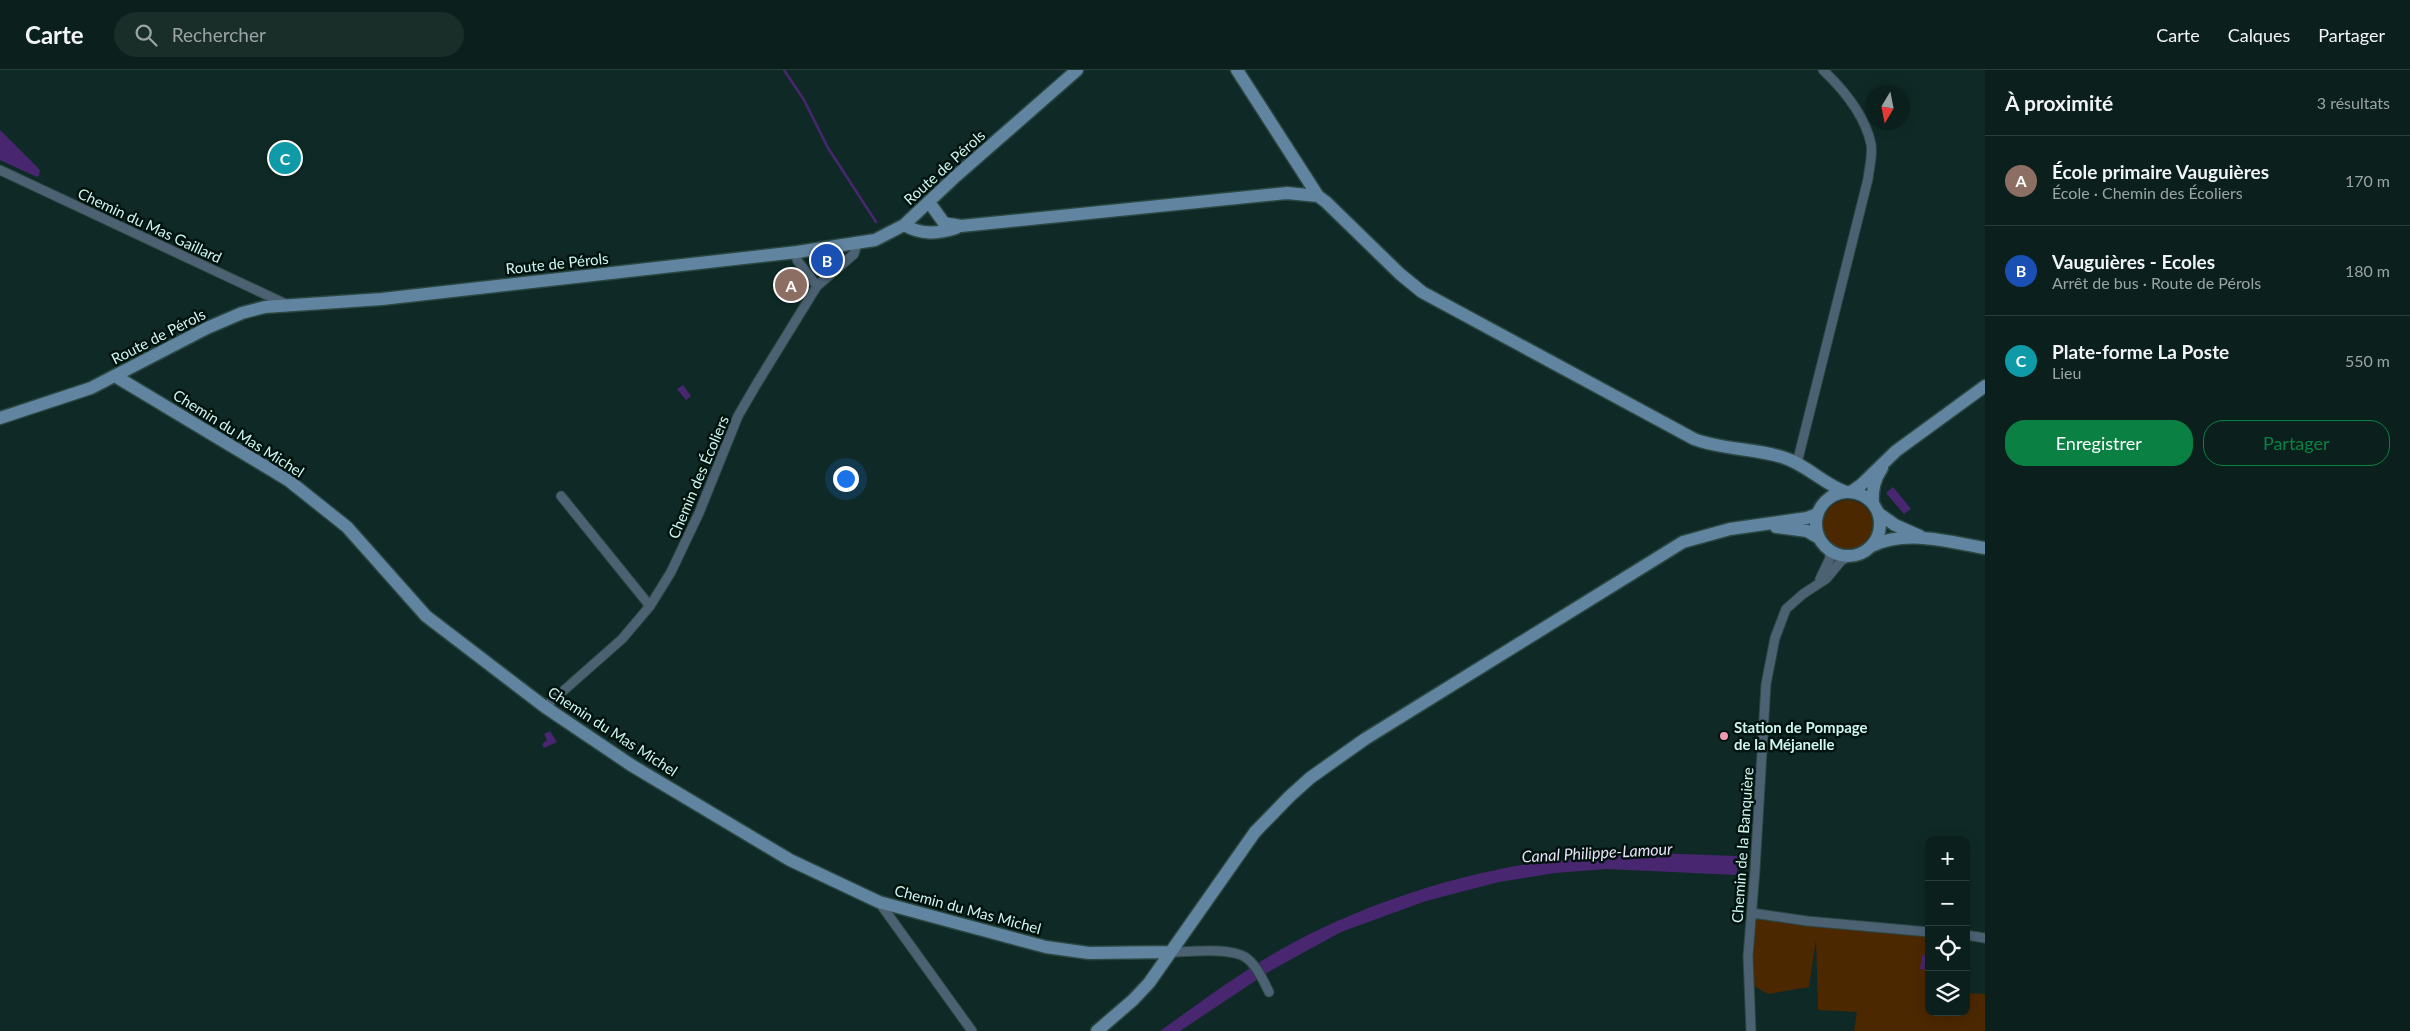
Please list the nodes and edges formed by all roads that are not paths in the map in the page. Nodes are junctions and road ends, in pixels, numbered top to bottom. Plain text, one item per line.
1 (1077, 70) edge
2 (1237, 70) edge
3 (1823, 70) edge
4 (0, 170) edge
5 (1318, 196) junction
6 (928, 202) junction
7 (904, 225) junction
8 (961, 226) junction
9 (857, 244) junction
10 (797, 252) junction
11 (817, 286) junction
12 (288, 305) junction
13 (115, 376) junction
14 (1985, 386) edge
15 (0, 418) edge
16 (1896, 451) junction
17 (1797, 463) junction
18 (1814, 473) junction
19 (1848, 492) junction
20 (561, 496) dead end
21 (1824, 502) junction
22 (1876, 508) junction
23 (1818, 514) junction
24 (1756, 526) junction
25 (1819, 538) junction
26 (1935, 540) junction
27 (1872, 546) junction
28 (1985, 548) edge
29 (1829, 550) junction
30 (1849, 556) junction
31 (1814, 586) junction
32 (650, 606) junction
33 (545, 707) junction
34 (879, 902) junction
35 (1752, 913) junction
36 (1925, 932) edge
37 (1970, 936) edge
38 (1985, 938) edge
39 (1171, 952) junction
40 (1268, 992) dead end
41 (972, 1031) edge
42 (1097, 1031) edge
43 (1751, 1031) edge

1 - 6 street, Route de Pérols
2 - 5 street
3 - 17 street
4 - 12 street, Chemin du Mas Gaillard
5 - 8 street
5 - 17 street
6 - 7 street, Route de Pérols
6 - 8 street
7 - 8 street
7 - 9 street, Route de Pérols
9 - 10 street, Route de Pérols
9 - 11 street, Chemin des Écoliers
10 - 11 street
10 - 12 street, Route de Pérols
11 - 32 street, Chemin des Écoliers
12 - 13 street, Route de Pérols
13 - 15 street, Route de Pérols
13 - 33 street, Chemin du Mas Michel
14 - 16 street
16 - 19 street
16 - 22 street
17 - 18 street
18 - 19 street
18 - 21 street
19 - 21 street
19 - 22 street
20 - 32 street
21 - 23 street
22 - 26 street
22 - 27 street
23 - 24 street
23 - 25 street
24 - 25 street
24 - 39 street
25 - 29 street
26 - 27 street
26 - 28 street
27 - 30 street
29 - 30 street
29 - 31 street, Chemin de la Banquière
30 - 31 street, Chemin de la Banquière
31 - 35 street, Chemin de la Banquière
32 - 33 street, Chemin des Écoliers
33 - 34 street, Chemin du Mas Michel
34 - 39 street, Chemin du Mas Michel
34 - 41 street
35 - 36 street
35 - 43 street, Chemin de la Banquière
37 - 38 street
39 - 40 street
39 - 42 street

